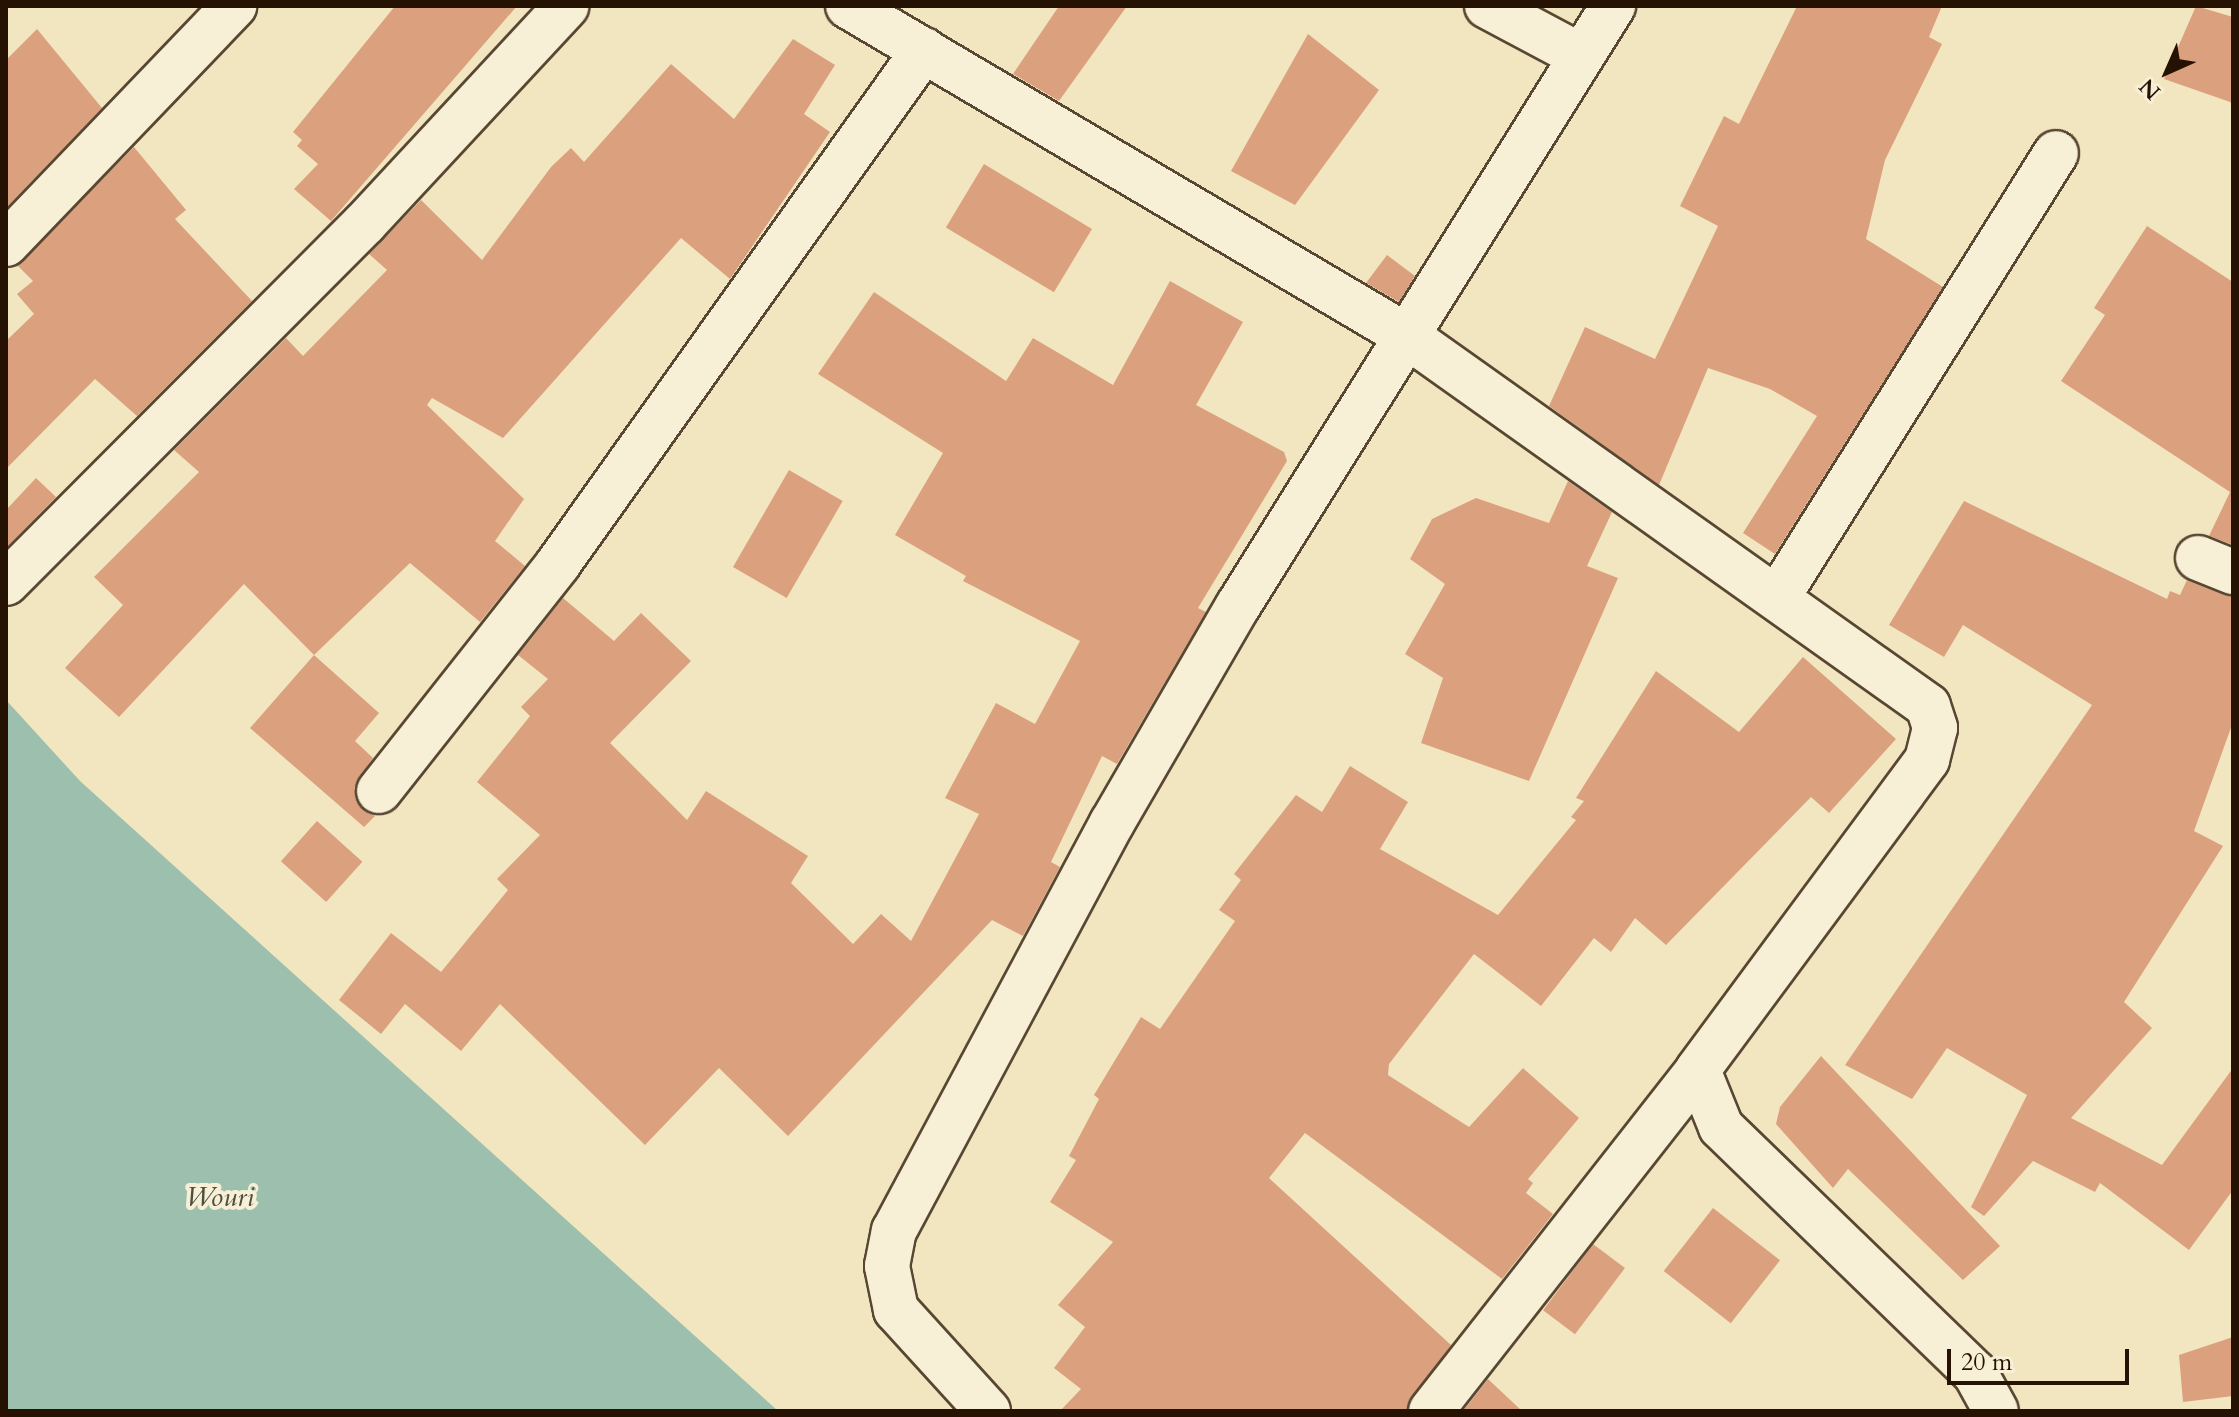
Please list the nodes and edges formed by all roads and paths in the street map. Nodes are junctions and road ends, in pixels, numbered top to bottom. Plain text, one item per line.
1 (234, 6) edge
2 (567, 6) edge
3 (848, 6) edge
4 (1487, 6) edge
5 (1613, 6) edge
6 (924, 50) junction
7 (1581, 56) junction
8 (2056, 153) dead end
9 (6, 244) edge
10 (1407, 336) junction
11 (6, 583) edge
12 (1777, 598) junction
13 (379, 791) dead end
14 (1698, 1070) junction
15 (988, 1411) edge
16 (1431, 1411) edge
17 (1996, 1411) edge

1 - 9 street
2 - 11 street
3 - 6 street
4 - 7 street
5 - 7 street
6 - 10 street
6 - 13 street
7 - 10 street
8 - 12 street
10 - 12 street
10 - 15 street
12 - 14 street
14 - 16 street
14 - 17 street

